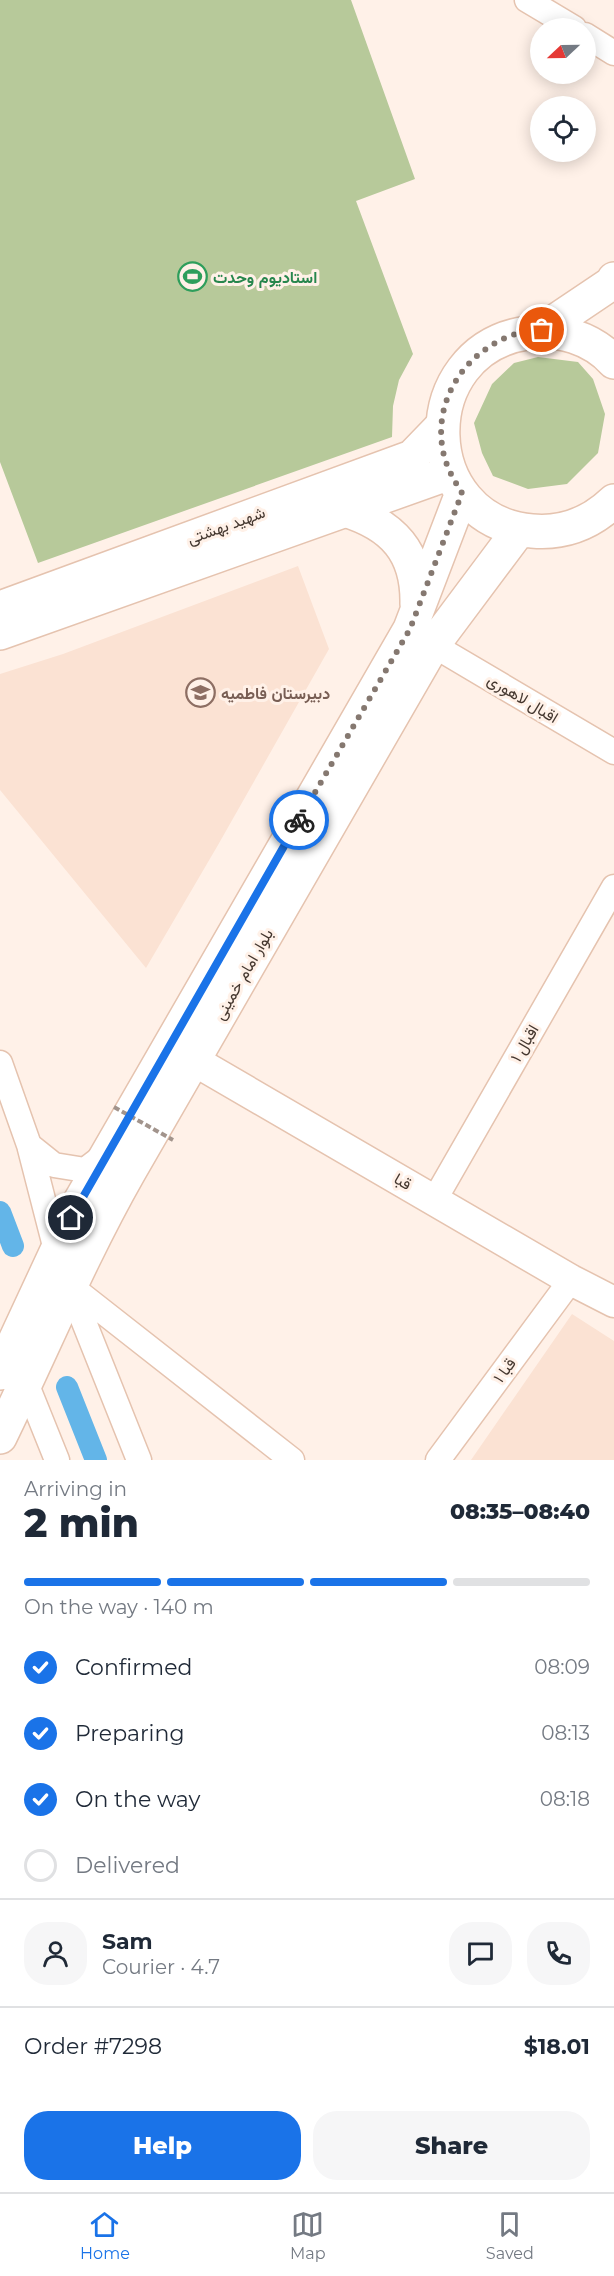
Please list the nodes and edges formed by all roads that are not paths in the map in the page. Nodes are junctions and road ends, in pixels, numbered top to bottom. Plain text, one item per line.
1 (527, 0) edge
2 (557, 18) edge
3 (596, 42) edge
4 (614, 53) edge
5 (614, 279) edge
6 (542, 330) junction
7 (614, 362) edge
8 (441, 427) junction
9 (456, 483) junction
10 (345, 510) junction
11 (609, 511) edge
12 (519, 530) junction
13 (417, 606) junction
14 (0, 608) edge
15 (0, 633) edge
16 (433, 645) junction
17 (614, 752) edge
18 (614, 887) edge
19 (193, 1059) junction
20 (0, 1063) edge
21 (29, 1145) junction
22 (106, 1154) junction
23 (435, 1199) junction
24 (56, 1250) junction
25 (571, 1280) junction
26 (69, 1285) junction
27 (613, 1299) edge
28 (13, 1378) edge
29 (0, 1437) edge
30 (57, 1460) edge
31 (139, 1460) edge
32 (292, 1460) edge
33 (438, 1460) edge

1 - 2 street
3 - 4 street
5 - 6 main road
6 - 7 main road
6 - 8 main road
8 - 9 main road
8 - 14 main road, شهید بهشتی
9 - 10 main road, شهید بهشتی
9 - 12 main road
9 - 13 main road, بلوار امام خمینی
10 - 13 main road
10 - 15 main road, شهید بهشتی
11 - 12 main road
12 - 16 main road, بلوار امام خمینی
13 - 22 main road, بلوار امام خمینی
16 - 17 street, اقبال لاهوری
16 - 19 main road, بلوار امام خمینی
18 - 23 street, اقبال ۱
19 - 23 street, قبا
19 - 26 main road, بلوار امام خمینی
20 - 21 street
21 - 22 street
21 - 24 street
22 - 24 main road, بلوار امام خمینی
23 - 25 street, قبا
24 - 28 main road, بلوار امام خمینی
25 - 27 street, قبا
25 - 33 street, قبا ۱
26 - 28 main road, بلوار امام خمینی
26 - 31 street
26 - 32 street
28 - 29 main road, بلوار امام خمینی
28 - 30 street

